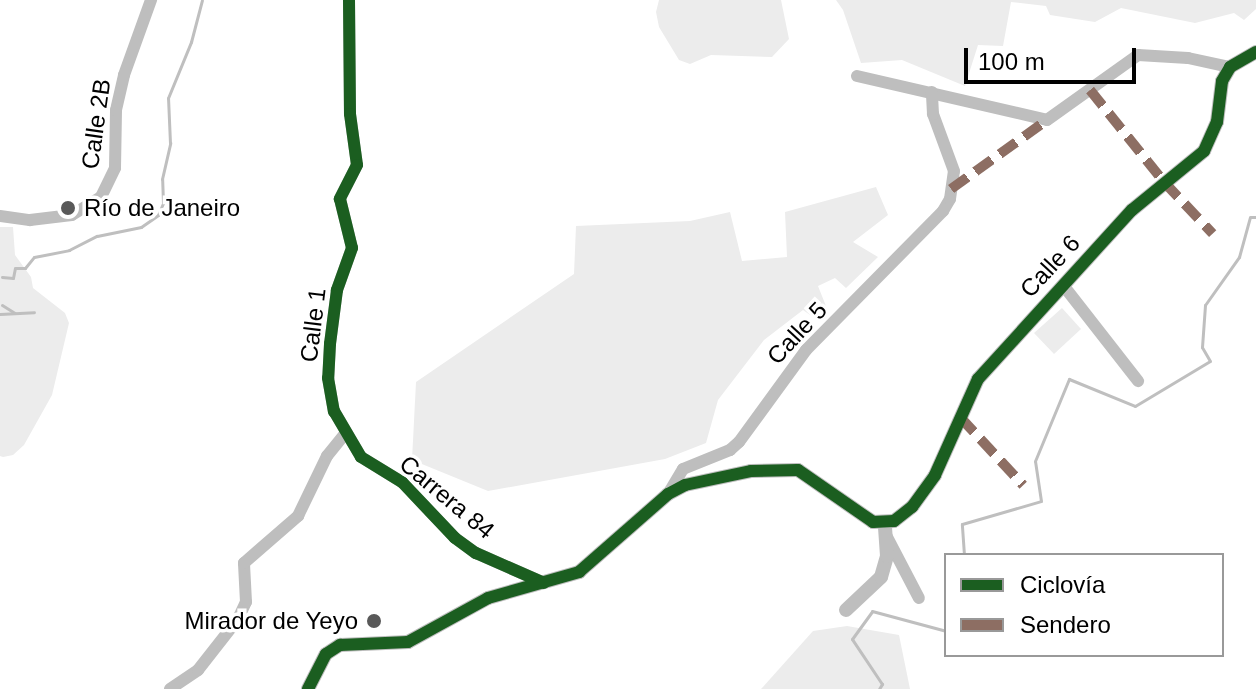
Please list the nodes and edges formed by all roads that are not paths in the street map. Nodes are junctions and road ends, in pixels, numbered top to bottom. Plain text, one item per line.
1 (151, 0) edge
2 (349, 0) edge
3 (1256, 52) edge
4 (1230, 67) junction
5 (857, 76) dead end
6 (932, 92) junction
7 (0, 216) edge
8 (1063, 285) junction
9 (1138, 381) dead end
10 (345, 434) junction
11 (367, 462) joint
12 (668, 494) junction
13 (885, 528) junction
14 (544, 583) junction
15 (919, 598) dead end
16 (846, 610) dead end
17 (170, 689) edge
18 (308, 689) edge

1 - 7 street, Calle 2B
2 - 10 street, Calle 1
3 - 4 street
4 - 6 street
4 - 8 street, Calle 6
5 - 6 street
6 - 12 street, Calle 5
8 - 9 street
8 - 13 street, Calle 6
10 - 11 street, Calle 1
10 - 17 street
11 - 14 street, Carrera 84
12 - 13 street
12 - 14 street
13 - 15 street
13 - 16 street
14 - 18 street

